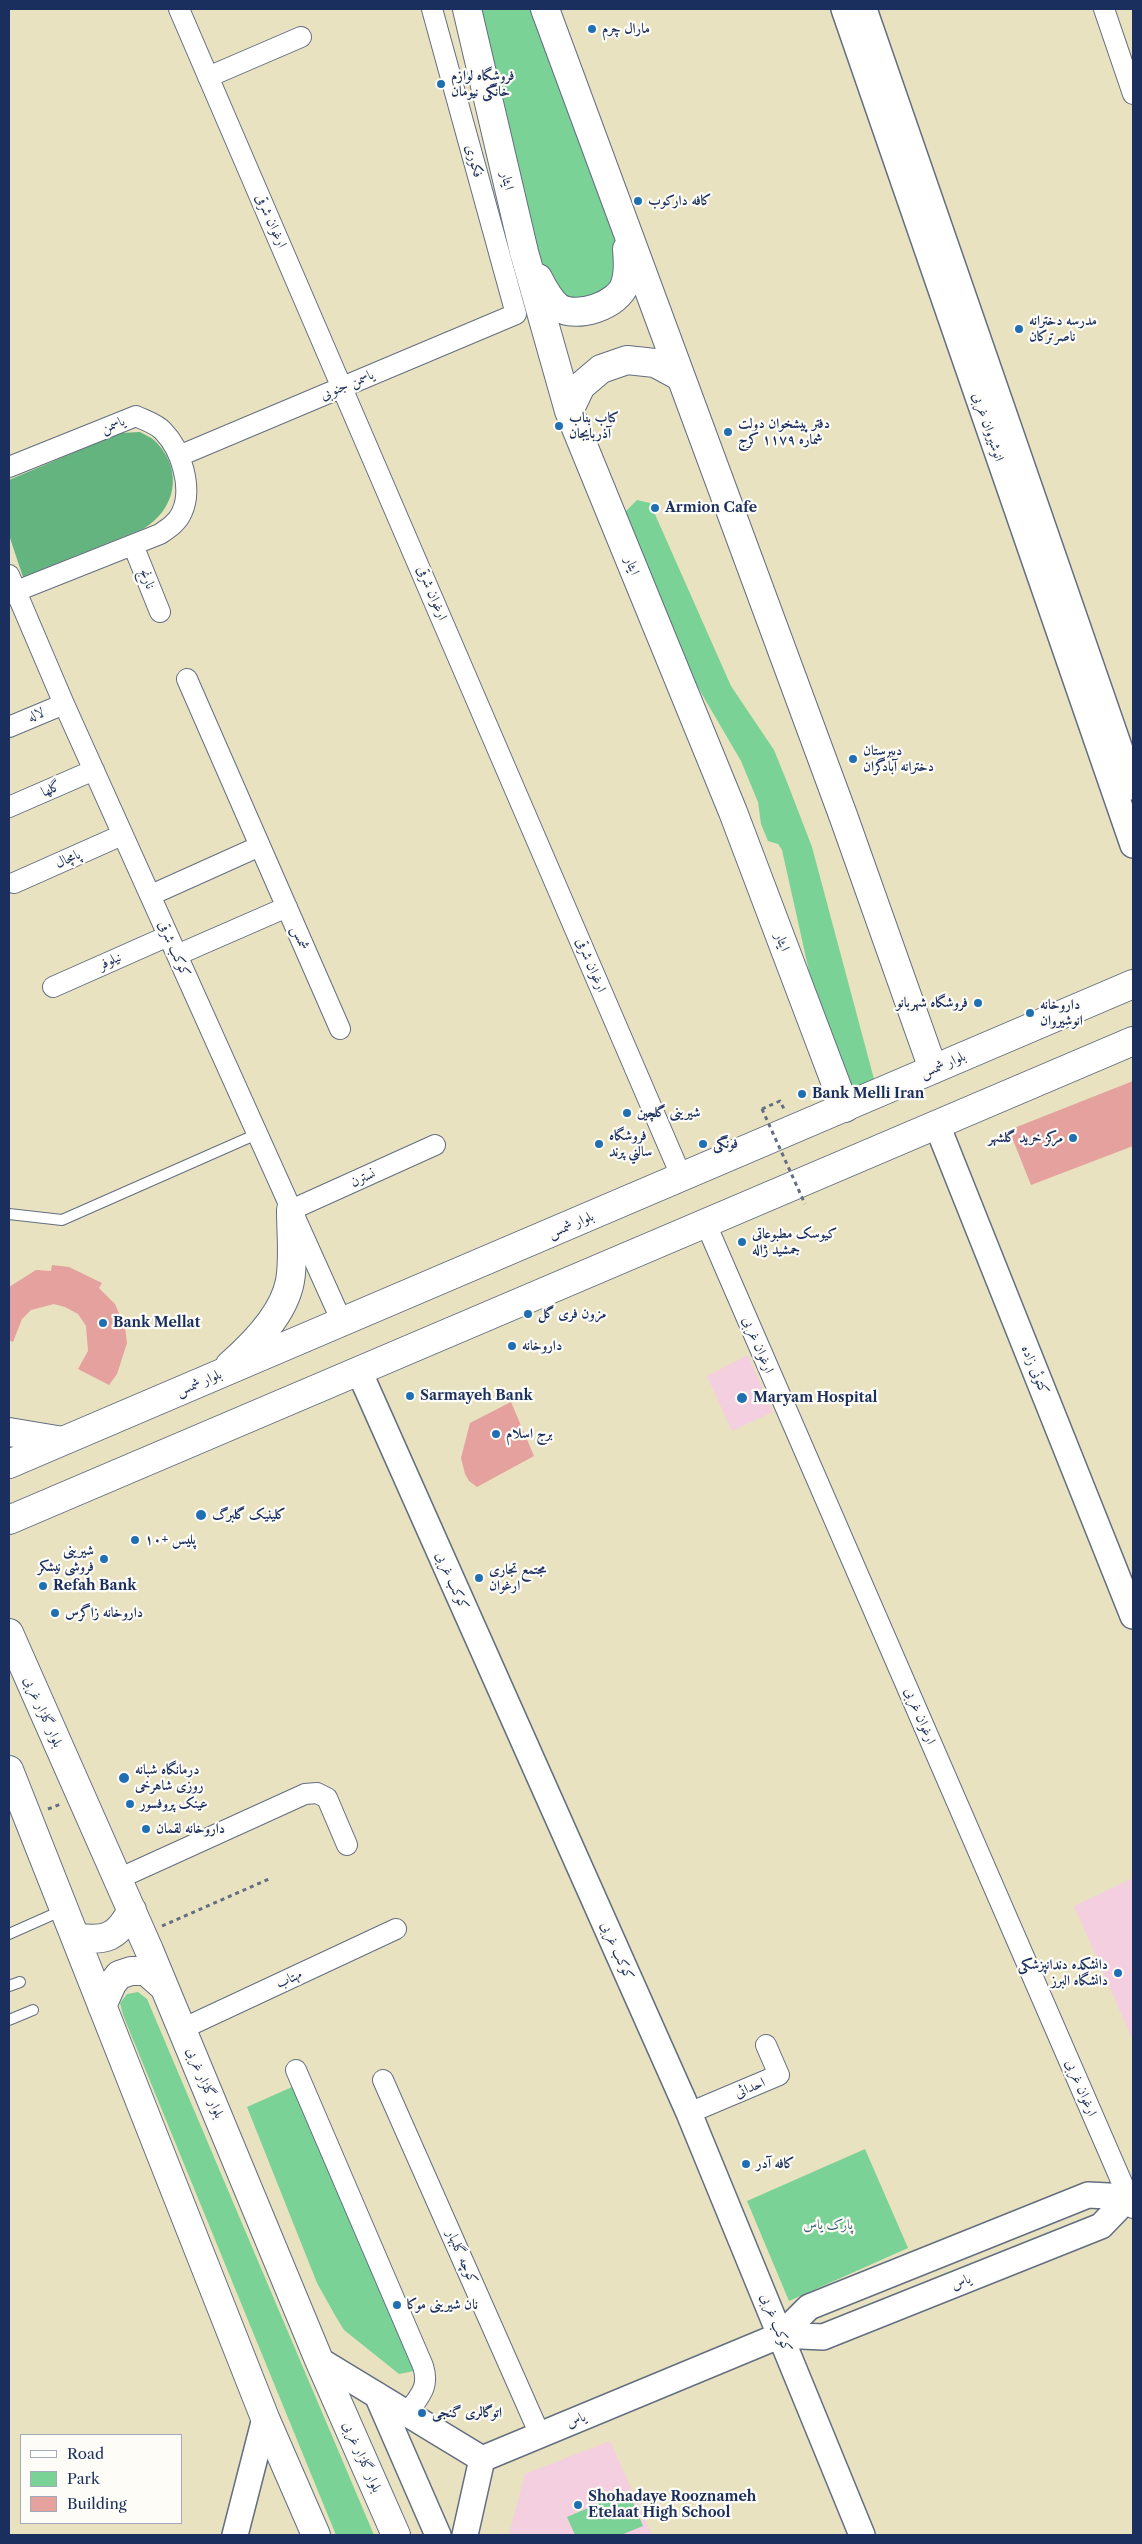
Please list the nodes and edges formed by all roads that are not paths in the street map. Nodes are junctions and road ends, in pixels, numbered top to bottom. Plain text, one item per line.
1 (179, 9) edge
2 (427, 9) edge
3 (432, 9) edge
4 (467, 9) edge
5 (544, 9) edge
6 (844, 9) edge
7 (864, 9) edge
8 (1104, 9) edge
9 (301, 37) dead end
10 (443, 44) junction
11 (208, 77) junction
12 (1133, 94) edge
13 (496, 133) junction
14 (469, 142) junction
15 (625, 228) junction
16 (524, 252) junction
17 (516, 314) joint
18 (679, 376) junction
19 (343, 386) junction
20 (569, 411) junction
21 (179, 456) junction
22 (9, 467) edge
23 (133, 545) junction
24 (11, 588) edge
25 (160, 612) dead end
26 (187, 679) dead end
27 (64, 704) junction
28 (9, 727) edge
29 (94, 770) junction
30 (1133, 787) edge
31 (9, 807) edge
32 (122, 835) junction
33 (1133, 845) edge
34 (260, 846) junction
35 (14, 884) dead end
36 (152, 895) junction
37 (287, 907) junction
38 (168, 936) junction
39 (177, 955) junction
40 (1133, 984) edge
41 (54, 987) dead end
42 (340, 1029) dead end
43 (1133, 1041) edge
44 (933, 1069) junction
45 (845, 1108) junction
46 (938, 1125) junction
47 (257, 1134) junction
48 (435, 1145) dead end
49 (682, 1178) junction
50 (291, 1210) junction
51 (9, 1214) edge
52 (706, 1224) junction
53 (342, 1322) junction
54 (358, 1371) junction
55 (218, 1375) junction
56 (9, 1432) edge
57 (63, 1441) junction
58 (9, 1464) edge
59 (9, 1520) edge
60 (1133, 1616) edge
61 (9, 1633) edge
62 (9, 1770) edge
63 (347, 1845) dead end
64 (118, 1879) junction
65 (64, 1909) junction
66 (132, 1910) junction
67 (396, 1929) dead end
68 (9, 1934) edge
69 (75, 1937) junction
70 (20, 1982) dead end
71 (9, 1986) edge
72 (164, 1986) junction
73 (102, 2006) junction
74 (32, 2010) dead end
75 (9, 2020) edge
76 (182, 2029) junction
77 (766, 2045) dead end
78 (296, 2070) dead end
79 (383, 2080) dead end
80 (689, 2113) junction
81 (1132, 2200) edge
82 (781, 2334) junction
83 (319, 2360) junction
84 (377, 2395) junction
85 (407, 2414) junction
86 (265, 2418) junction
87 (540, 2435) junction
88 (482, 2459) junction
89 (235, 2535) edge
90 (316, 2535) edge
91 (396, 2535) edge
92 (438, 2535) edge
93 (465, 2535) edge
94 (862, 2535) edge

1 - 11 street, ارغوان شرقی
2 - 10 street
3 - 10 street, فکوری
4 - 13 main road, ایثار
5 - 15 main road
6 - 33 street, انوشیروان غربی
7 - 30 street, انوشیروان غربی
8 - 12 street
9 - 11 street
10 - 14 street, فکوری
11 - 19 street, ارغوان شرقی
13 - 14 street
13 - 16 main road, ایثار
14 - 17 street, فکوری
15 - 16 main road
15 - 18 main road
16 - 20 main road, ایثار
17 - 19 street, یاسمن جنوبی
18 - 20 main road
18 - 44 main road
19 - 21 street, یاسمن جنوبی
19 - 49 street, ارغوان شرقی
20 - 45 main road, ایثار
21 - 22 street, یاسمن
21 - 23 street, یاسمن
23 - 24 street
23 - 25 street, نارنج
24 - 27 street, کوکب شرقی
26 - 34 street, شمس
27 - 28 street, لاله
27 - 29 street, کوکب شرقی
29 - 31 street, گلها
29 - 32 street, کوکب شرقی
32 - 35 street, پامچال
32 - 36 street, کوکب شرقی
34 - 36 street
34 - 37 street, شمس
36 - 38 street, کوکب شرقی
37 - 39 street
37 - 42 street, شمس
38 - 39 street, کوکب شرقی
38 - 41 street, نیلوفر
39 - 47 street, کوکب شرقی
40 - 44 main road, بلوار شمس
43 - 46 main road
44 - 45 main road, بلوار شمس
45 - 49 main road, بلوار شمس
46 - 52 main road
46 - 60 street, کتوئی زاده
47 - 50 street, کوکب شرقی
47 - 51 lane
48 - 50 street, نسترن
49 - 53 main road, بلوار شمس
50 - 53 street, کوکب شرقی
50 - 55 main road
52 - 54 main road
52 - 81 street, ارغوان غربی
53 - 55 main road, بلوار شمس
54 - 59 main road
54 - 80 street, کوکب غربی
55 - 57 main road, بلوار شمس
56 - 57 main road
57 - 58 main road, بلوار شمس
61 - 64 main road, بلوار گلزار غربی
62 - 65 main road
63 - 64 street
64 - 66 main road, بلوار گلزار غربی
65 - 68 lane
65 - 69 main road
66 - 69 main road
66 - 72 main road, بلوار گلزار غربی
67 - 76 street, مهتاب
69 - 73 main road
70 - 71 lane
72 - 73 main road
72 - 76 main road, بلوار گلزار غربی
73 - 86 main road
74 - 75 lane
76 - 83 main road, بلوار گلزار غربی
77 - 80 street, احداثی
78 - 85 street
79 - 87 street, کوچه گلبهار
80 - 82 street, کوکب غربی
81 - 82 street, یاس
81 - 82 street, یاس
82 - 87 street, یاس
82 - 94 street, کوکب غربی
83 - 84 street
83 - 91 main road, بلوار گلزار غربی
84 - 85 street
84 - 92 street
85 - 88 street
86 - 89 street
86 - 90 main road
87 - 88 street, یاس
88 - 93 street

